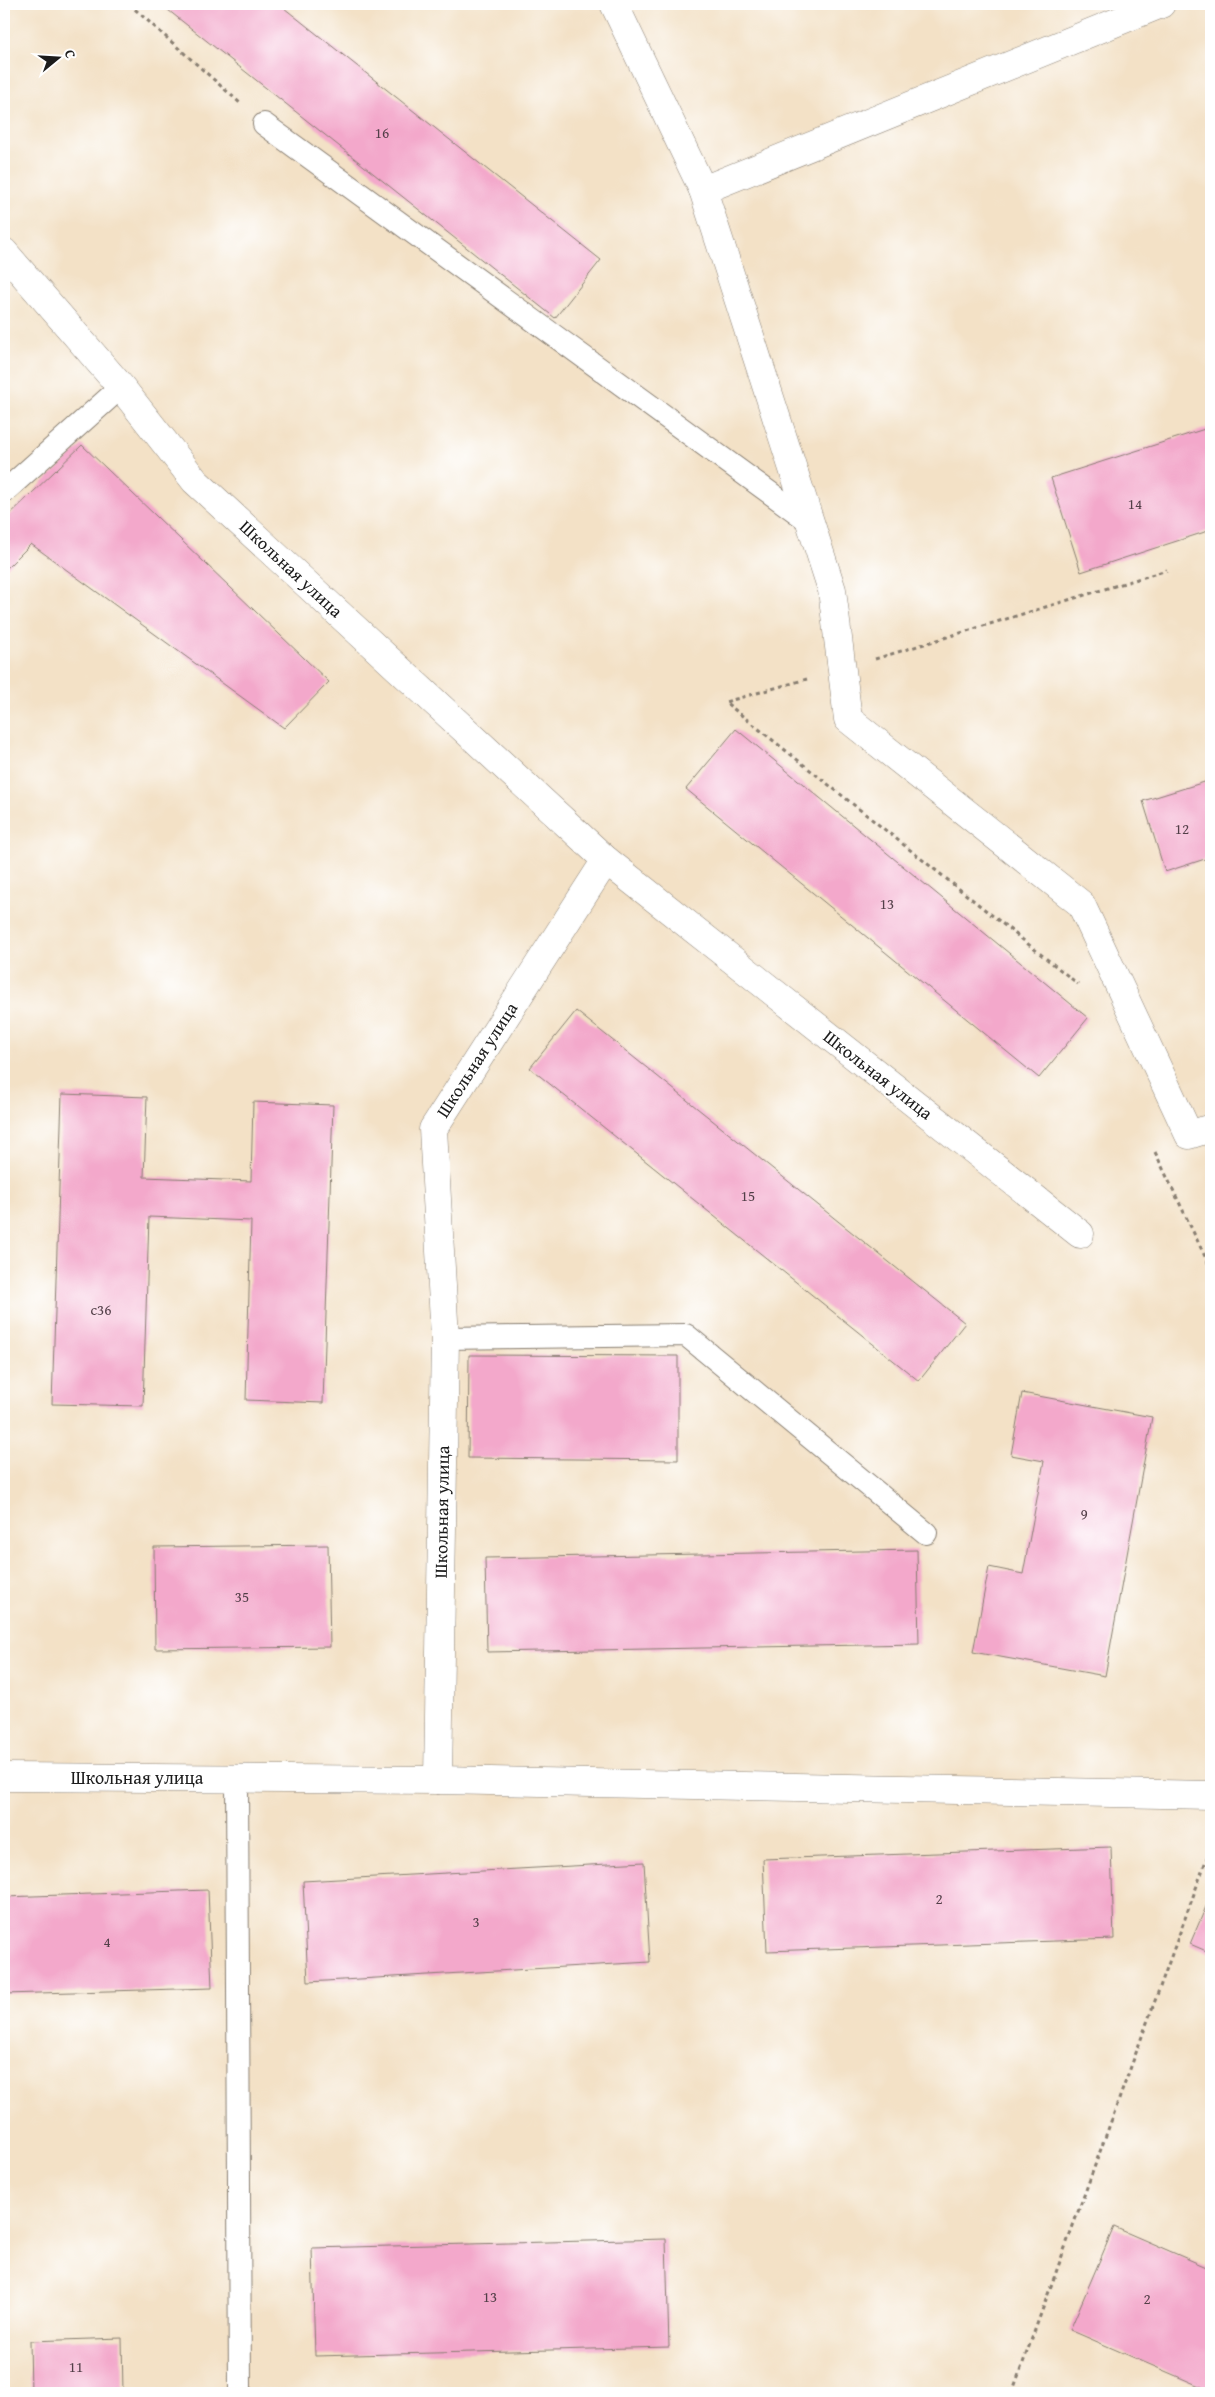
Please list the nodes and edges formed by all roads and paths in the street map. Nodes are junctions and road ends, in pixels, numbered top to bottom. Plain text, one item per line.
1 (129, 4) edge
2 (614, 4) edge
3 (1161, 4) edge
4 (264, 124) joint
5 (703, 190) junction
6 (4, 252) edge
7 (121, 387) junction
8 (4, 492) edge
9 (810, 522) junction
10 (606, 860) junction
11 (1211, 1128) edge
12 (1080, 1234) dead end
13 (445, 1338) junction
14 (926, 1533) dead end
15 (4, 1777) edge
16 (238, 1779) junction
17 (438, 1780) junction
18 (1211, 1795) edge
19 (1211, 1847) edge
20 (240, 2393) edge
21 (1012, 2393) edge

1 - 4 path
2 - 5 street
3 - 5 street
4 - 9 lane
5 - 9 street
6 - 7 street, Школьная улица
7 - 8 lane
7 - 10 street, Школьная улица
9 - 11 street
10 - 12 street, Школьная улица
10 - 13 street, Школьная улица
13 - 14 lane
13 - 17 street, Школьная улица
15 - 16 street, Школьная улица
16 - 17 street, Школьная улица
16 - 20 lane
17 - 18 street
19 - 21 path

